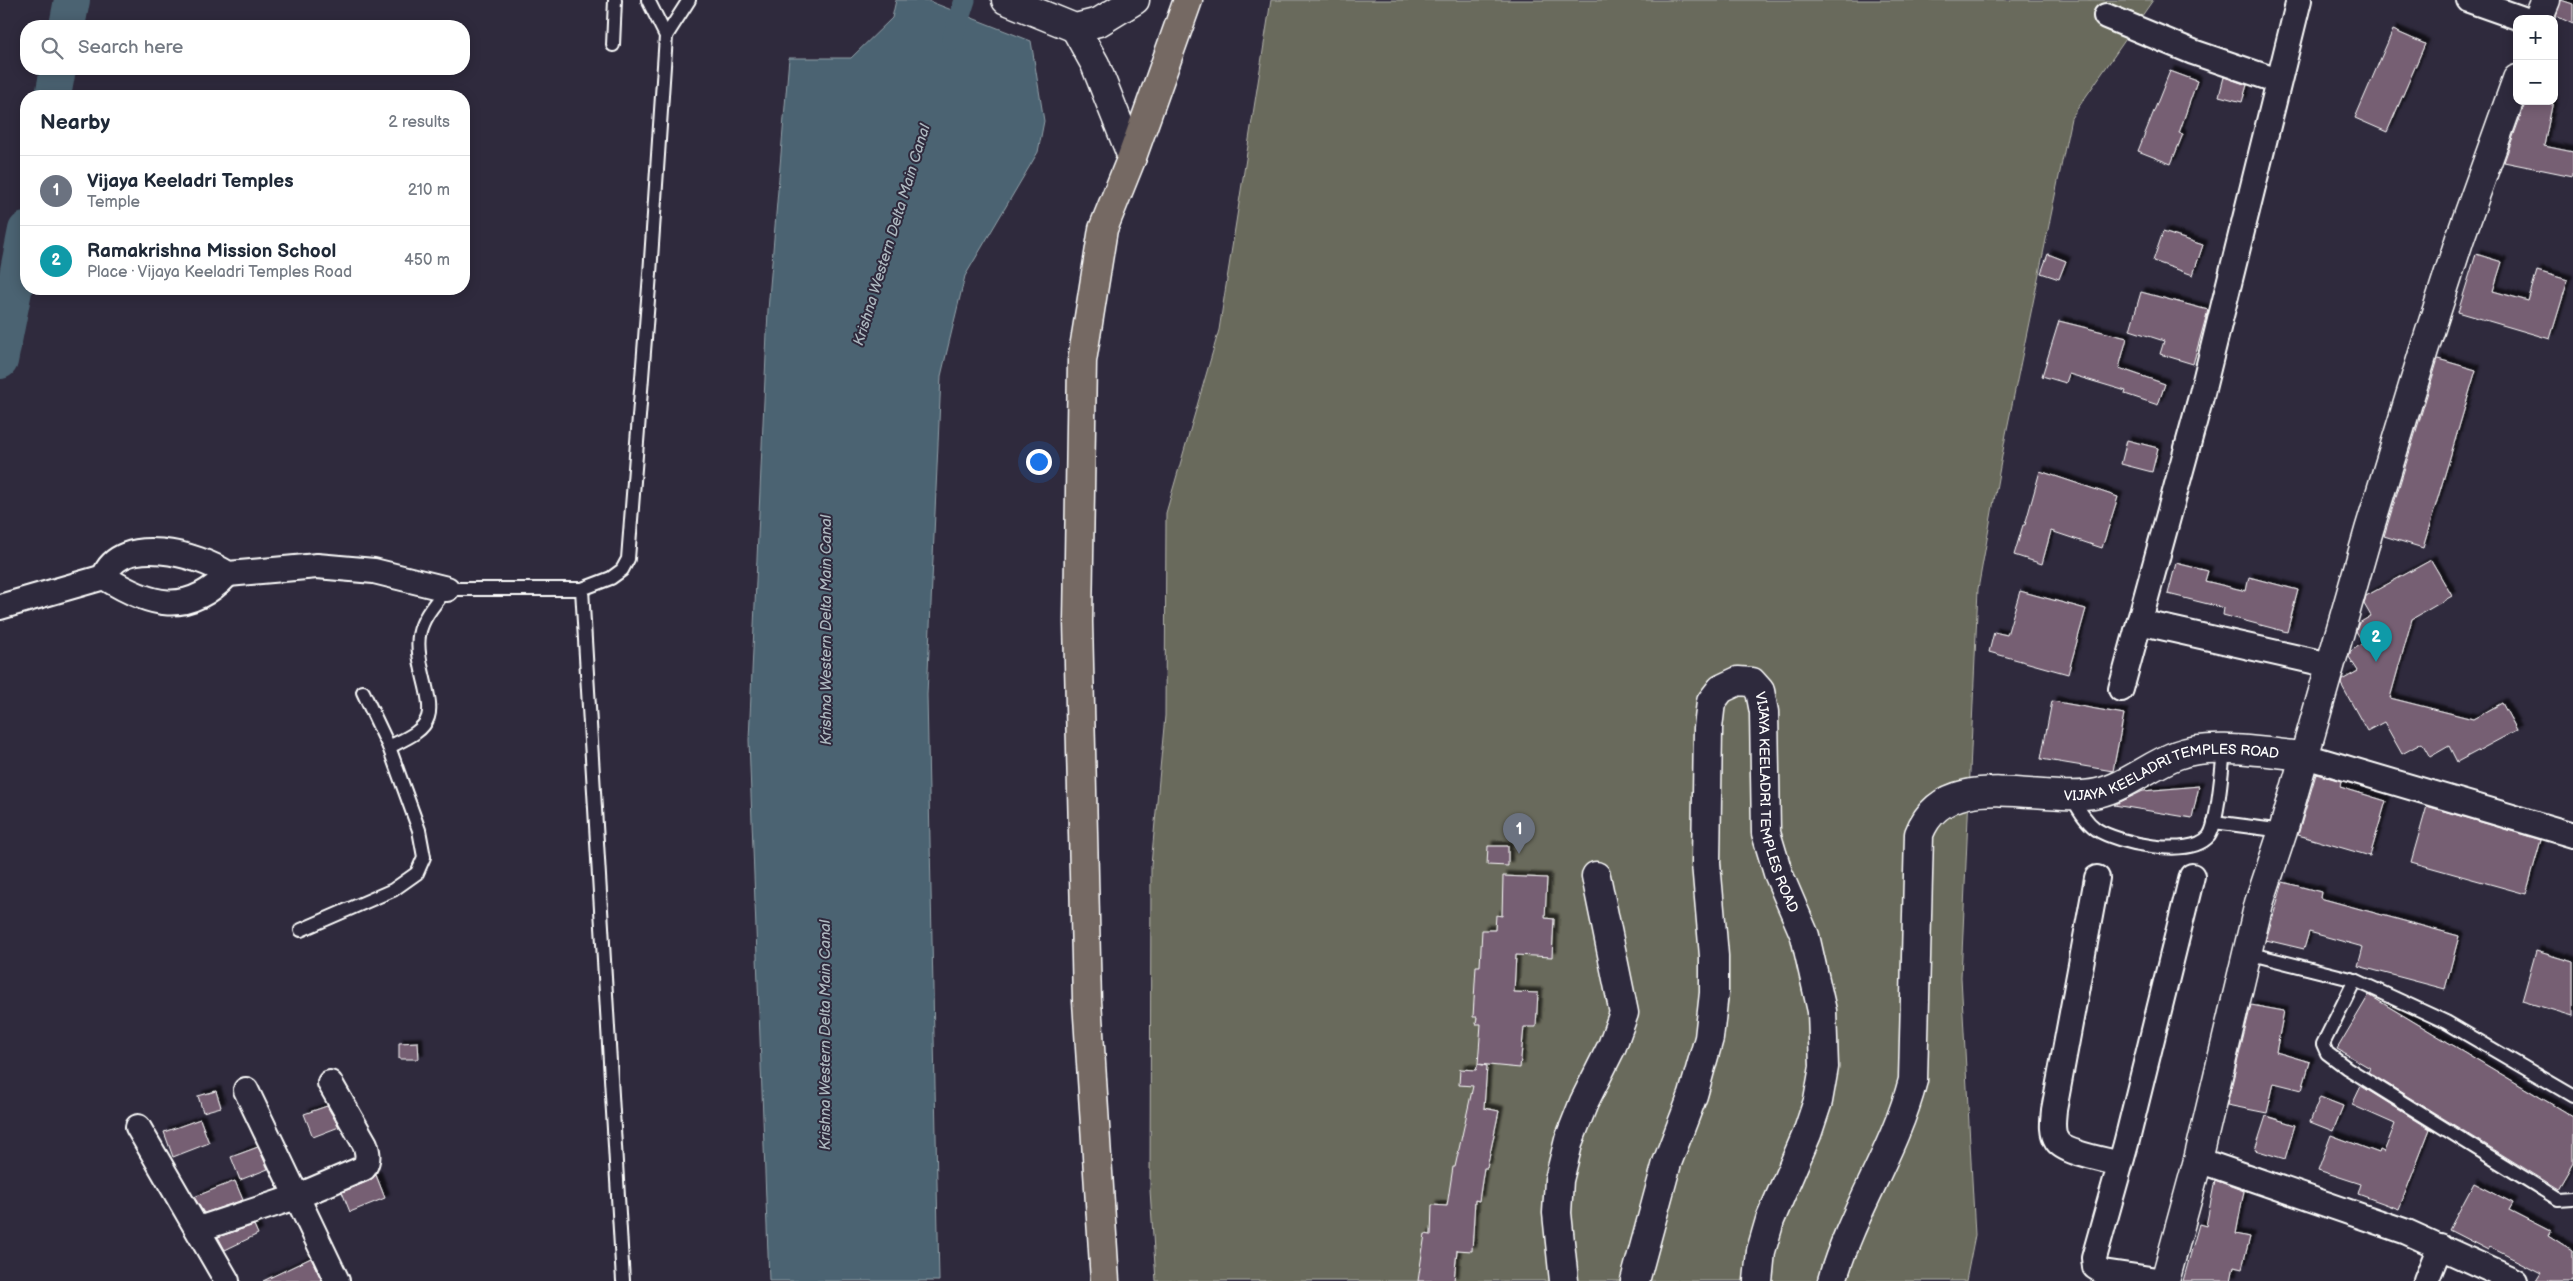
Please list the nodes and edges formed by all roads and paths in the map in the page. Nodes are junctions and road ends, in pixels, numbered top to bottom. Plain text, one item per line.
1 (614, 0) edge
2 (648, 0) edge
3 (689, 0) edge
4 (1006, 0) edge
5 (1135, 0) edge
6 (1188, 0) edge
7 (2298, 0) edge
8 (2469, 0) edge
9 (2546, 0) edge
10 (2513, 15) edge
11 (2540, 15) edge
12 (2106, 16) dead end
13 (1067, 25) junction
14 (666, 36) junction
15 (613, 45) dead end
16 (2278, 81) junction
17 (2513, 89) edge
18 (1132, 158) junction
19 (228, 574) junction
20 (104, 577) junction
21 (447, 589) junction
22 (582, 589) junction
23 (0, 607) edge
24 (2139, 622) junction
25 (2330, 666) junction
26 (2121, 689) dead end
27 (363, 692) dead end
28 (389, 747) junction
29 (2224, 750) junction
30 (2305, 756) junction
31 (2071, 796) junction
32 (2214, 822) junction
33 (2283, 831) junction
34 (2573, 835) edge
35 (1596, 876) dead end
36 (2192, 876) dead end
37 (2098, 878) dead end
38 (301, 930) dead end
39 (2247, 953) junction
40 (2355, 980) junction
41 (330, 1083) dead end
42 (246, 1090) dead end
43 (2573, 1096) edge
44 (138, 1127) dead end
45 (2198, 1160) junction
46 (2120, 1164) junction
47 (296, 1197) junction
48 (2573, 1198) edge
49 (199, 1229) junction
50 (2440, 1246) junction
51 (227, 1281) edge
52 (337, 1281) edge
53 (623, 1281) edge
54 (1105, 1281) edge
55 (1564, 1281) edge
56 (1635, 1281) edge
57 (1758, 1281) edge
58 (1832, 1281) edge
59 (2164, 1281) edge
60 (2426, 1281) edge
61 (2516, 1281) edge

1 - 15 lane
2 - 14 lane
3 - 14 lane
4 - 13 street
5 - 13 street
6 - 18 main road
7 - 16 street
8 - 10 street
9 - 11 street
12 - 16 street
13 - 18 street
14 - 22 lane
16 - 24 street
17 - 25 street
18 - 54 main road
19 - 20 street
19 - 20 street
19 - 21 street
20 - 23 street
21 - 22 lane
21 - 28 lane
22 - 53 lane
24 - 25 street
24 - 26 street
25 - 30 street
27 - 28 lane
28 - 38 lane
29 - 30 street, VIJAYA KEELADRI TEMPLES ROAD
29 - 31 street, VIJAYA KEELADRI TEMPLES ROAD
29 - 32 lane
30 - 33 street
30 - 34 street
31 - 32 lane
31 - 58 street, VIJAYA KEELADRI TEMPLES ROAD
32 - 33 lane
33 - 39 street
35 - 55 street
36 - 46 street
37 - 46 street
39 - 40 lane
39 - 45 street
40 - 43 lane
40 - 48 lane
41 - 47 street
42 - 47 street
44 - 49 street
45 - 50 street
45 - 59 street
46 - 59 street
47 - 49 street
47 - 52 street
49 - 51 street
50 - 60 street
50 - 61 street
56 - 57 street, VIJAYA KEELADRI TEMPLES ROAD

